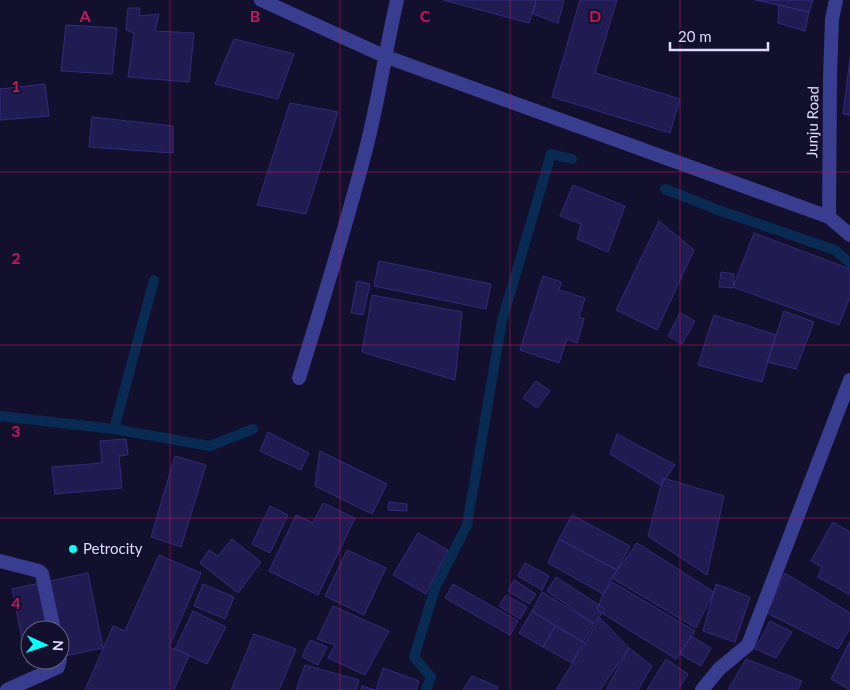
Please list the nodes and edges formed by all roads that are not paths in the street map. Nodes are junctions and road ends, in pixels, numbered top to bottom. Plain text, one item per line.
1 (260, 0) edge
2 (397, 0) edge
3 (836, 0) edge
4 (384, 56) junction
5 (829, 217) junction
6 (850, 235) edge
7 (299, 378) dead end
8 (850, 380) edge
9 (0, 561) edge
10 (52, 620) edge
11 (51, 670) edge
12 (7, 690) edge
13 (702, 690) edge

1 - 4 street
2 - 4 street
3 - 5 street, Junju Road
4 - 5 street
4 - 7 street
5 - 6 street
8 - 13 street
9 - 10 street
11 - 12 street

